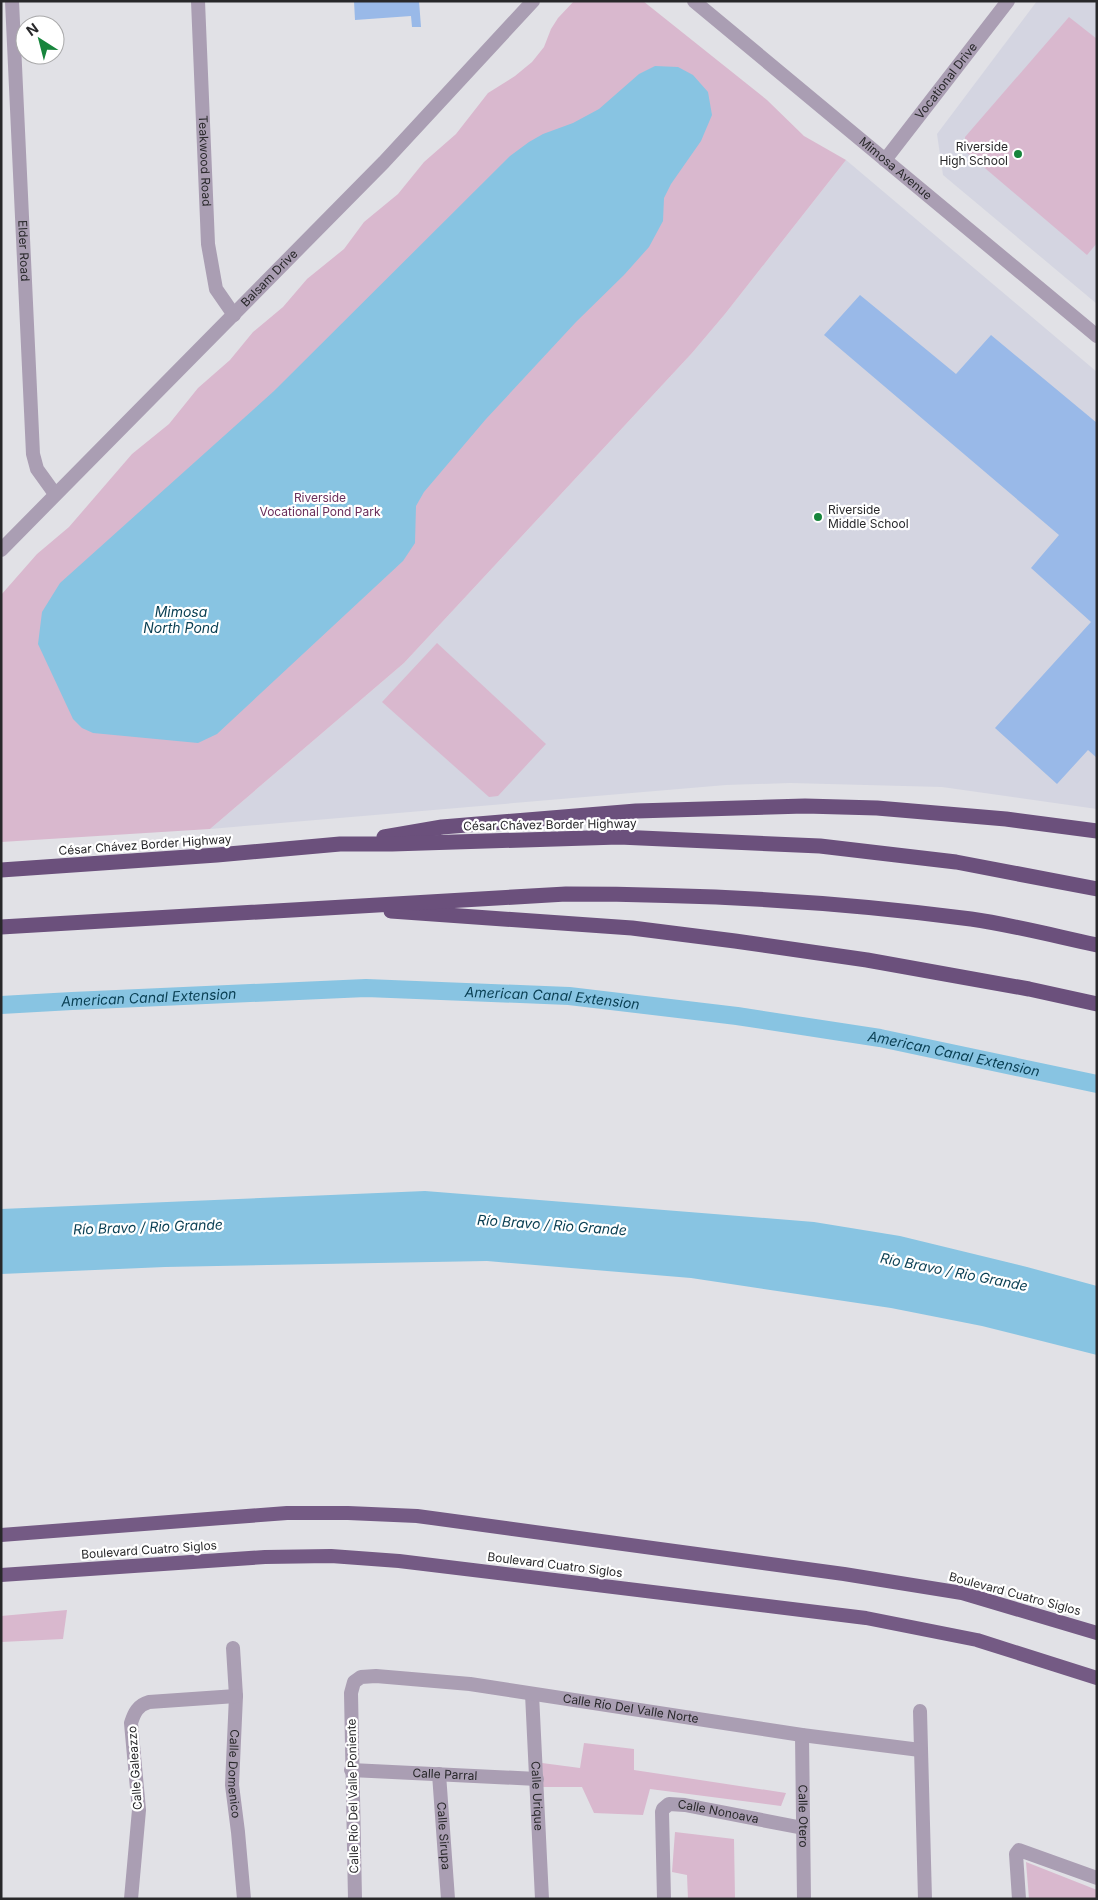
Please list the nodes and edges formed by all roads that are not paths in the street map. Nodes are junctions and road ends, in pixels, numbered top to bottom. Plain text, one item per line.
1 (12, 1) edge
2 (198, 1) edge
3 (533, 1) edge
4 (694, 1) edge
5 (1008, 1) edge
6 (885, 160) junction
7 (234, 315) junction
8 (1097, 336) edge
9 (55, 494) junction
10 (1, 550) edge
11 (1097, 831) edge
12 (340, 844) junction
13 (1, 870) edge
14 (1097, 889) edge
15 (312, 908) junction
16 (1, 927) edge
17 (1097, 945) edge
18 (1097, 1004) edge
19 (1, 1535) edge
20 (1, 1575) edge
21 (1097, 1633) edge
22 (233, 1648) dead end
23 (1097, 1678) edge
24 (351, 1693) joint
25 (532, 1694) junction
26 (236, 1696) junction
27 (920, 1710) dead end
28 (802, 1735) junction
29 (920, 1750) junction
30 (351, 1770) junction
31 (439, 1774) junction
32 (537, 1779) junction
33 (803, 1828) junction
34 (1097, 1878) edge
35 (131, 1899) edge
36 (244, 1899) edge
37 (355, 1899) edge
38 (448, 1899) edge
39 (542, 1899) edge
40 (664, 1899) edge
41 (804, 1899) edge
42 (925, 1899) edge
43 (1019, 1899) edge

1 - 9 street, Elder Road
2 - 7 street, Teakwood Road
3 - 7 street, Balsam Drive
4 - 6 street, Mimosa Avenue
5 - 6 street, Vocational Drive
6 - 8 street, Mimosa Avenue
7 - 9 street, Balsam Drive
9 - 10 street, Balsam Drive
11 - 12 highway
12 - 13 highway, César Chávez Border Highway
12 - 14 highway, César Chávez Border Highway
15 - 16 highway
15 - 17 highway
15 - 18 highway
19 - 21 highway, Boulevard Cuatro Siglos
20 - 23 highway, Boulevard Cuatro Siglos
22 - 26 street, Calle Domenico
24 - 25 street, Calle Río Del Valle Norte
24 - 30 street, Calle Río Del Valle Poniente
25 - 28 street, Calle Río Del Valle Norte
25 - 32 street, Calle Urique
26 - 35 street, Calle Galeazzo
26 - 36 street, Calle Domenico
27 - 29 street
28 - 29 street, Calle Río Del Valle Norte
28 - 33 street, Calle Otero
29 - 42 street
30 - 31 street, Calle Parral
30 - 37 street, Calle Río Del Valle Poniente
31 - 32 street, Calle Parral
31 - 38 street, Calle Sirupa
32 - 39 street, Calle Urique
33 - 40 street, Calle Nonoava
33 - 41 street, Calle Otero
34 - 43 street

